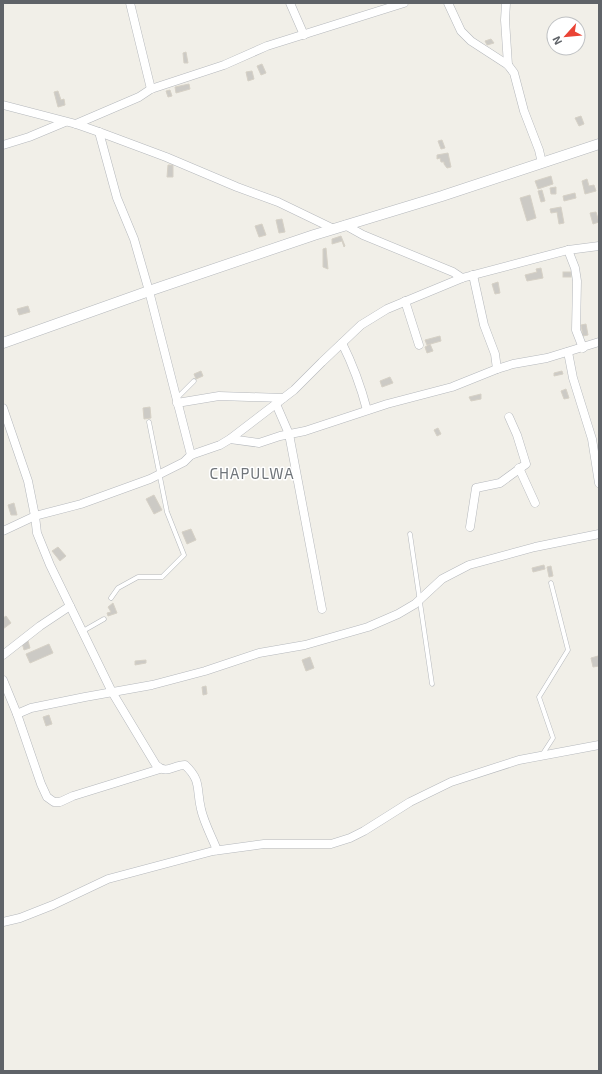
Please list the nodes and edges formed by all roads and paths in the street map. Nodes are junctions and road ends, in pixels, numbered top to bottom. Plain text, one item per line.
1 (130, 3) edge
2 (290, 3) edge
3 (404, 3) edge
4 (448, 3) edge
5 (506, 3) edge
6 (304, 35) junction
7 (508, 65) junction
8 (151, 89) junction
9 (3, 105) edge
10 (65, 122) junction
11 (76, 124) junction
12 (99, 132) junction
13 (599, 144) edge
14 (3, 145) edge
15 (542, 162) junction
16 (345, 225) junction
17 (334, 229) junction
18 (599, 246) edge
19 (568, 250) junction
20 (473, 275) junction
21 (462, 278) junction
22 (149, 291) junction
23 (405, 301) junction
24 (599, 342) edge
25 (342, 343) junction
26 (3, 344) edge
27 (420, 345) dead end
28 (584, 348) junction
29 (568, 352) junction
30 (497, 369) junction
31 (194, 381) dead end
32 (283, 398) junction
33 (176, 401) junction
34 (276, 404) junction
35 (3, 408) edge
36 (368, 410) junction
37 (509, 417) dead end
38 (149, 422) dead end
39 (289, 434) junction
40 (230, 439) junction
41 (191, 455) junction
42 (519, 468) junction
43 (160, 474) junction
44 (599, 484) edge
45 (535, 503) dead end
46 (35, 516) junction
47 (470, 527) dead end
48 (3, 531) edge
49 (410, 534) dead end
50 (599, 534) edge
51 (551, 583) dead end
52 (111, 598) dead end
53 (420, 600) junction
54 (70, 606) junction
55 (322, 609) dead end
56 (104, 619) dead end
57 (82, 631) junction
58 (3, 655) edge
59 (3, 680) edge
60 (432, 684) dead end
61 (112, 692) junction
62 (16, 714) junction
63 (599, 745) edge
64 (542, 755) junction
65 (160, 769) junction
66 (217, 850) junction
67 (3, 922) edge

1 - 8 street
2 - 6 street
3 - 6 street
4 - 7 street
5 - 7 street
6 - 8 street
7 - 15 street
8 - 11 street
9 - 10 street
10 - 11 street
10 - 14 street
11 - 12 street
12 - 17 street
12 - 22 street
13 - 15 street
15 - 16 street
16 - 17 street
16 - 21 street
17 - 22 street
18 - 19 street
19 - 20 street
19 - 28 street
20 - 21 street
20 - 30 street
21 - 23 street
22 - 26 street
22 - 33 street
23 - 25 street
23 - 27 street
24 - 28 street
25 - 32 street
25 - 36 street
28 - 29 street
29 - 30 street
29 - 44 street
30 - 36 street
31 - 33 lane
32 - 33 street
32 - 34 street
33 - 41 street
34 - 39 street
34 - 40 street
35 - 46 street
36 - 39 street
37 - 42 street
38 - 43 lane
39 - 40 street
39 - 55 street
40 - 41 street
41 - 43 street
42 - 45 street
42 - 47 street
43 - 46 street
43 - 52 lane
46 - 48 street
46 - 54 street
49 - 53 lane
50 - 53 street
51 - 64 lane
53 - 60 lane
53 - 61 street
54 - 57 street
54 - 58 street
56 - 57 lane
57 - 61 street
59 - 62 street
61 - 62 street
61 - 65 street
62 - 65 street
63 - 64 street
64 - 66 street
65 - 66 street
66 - 67 street

